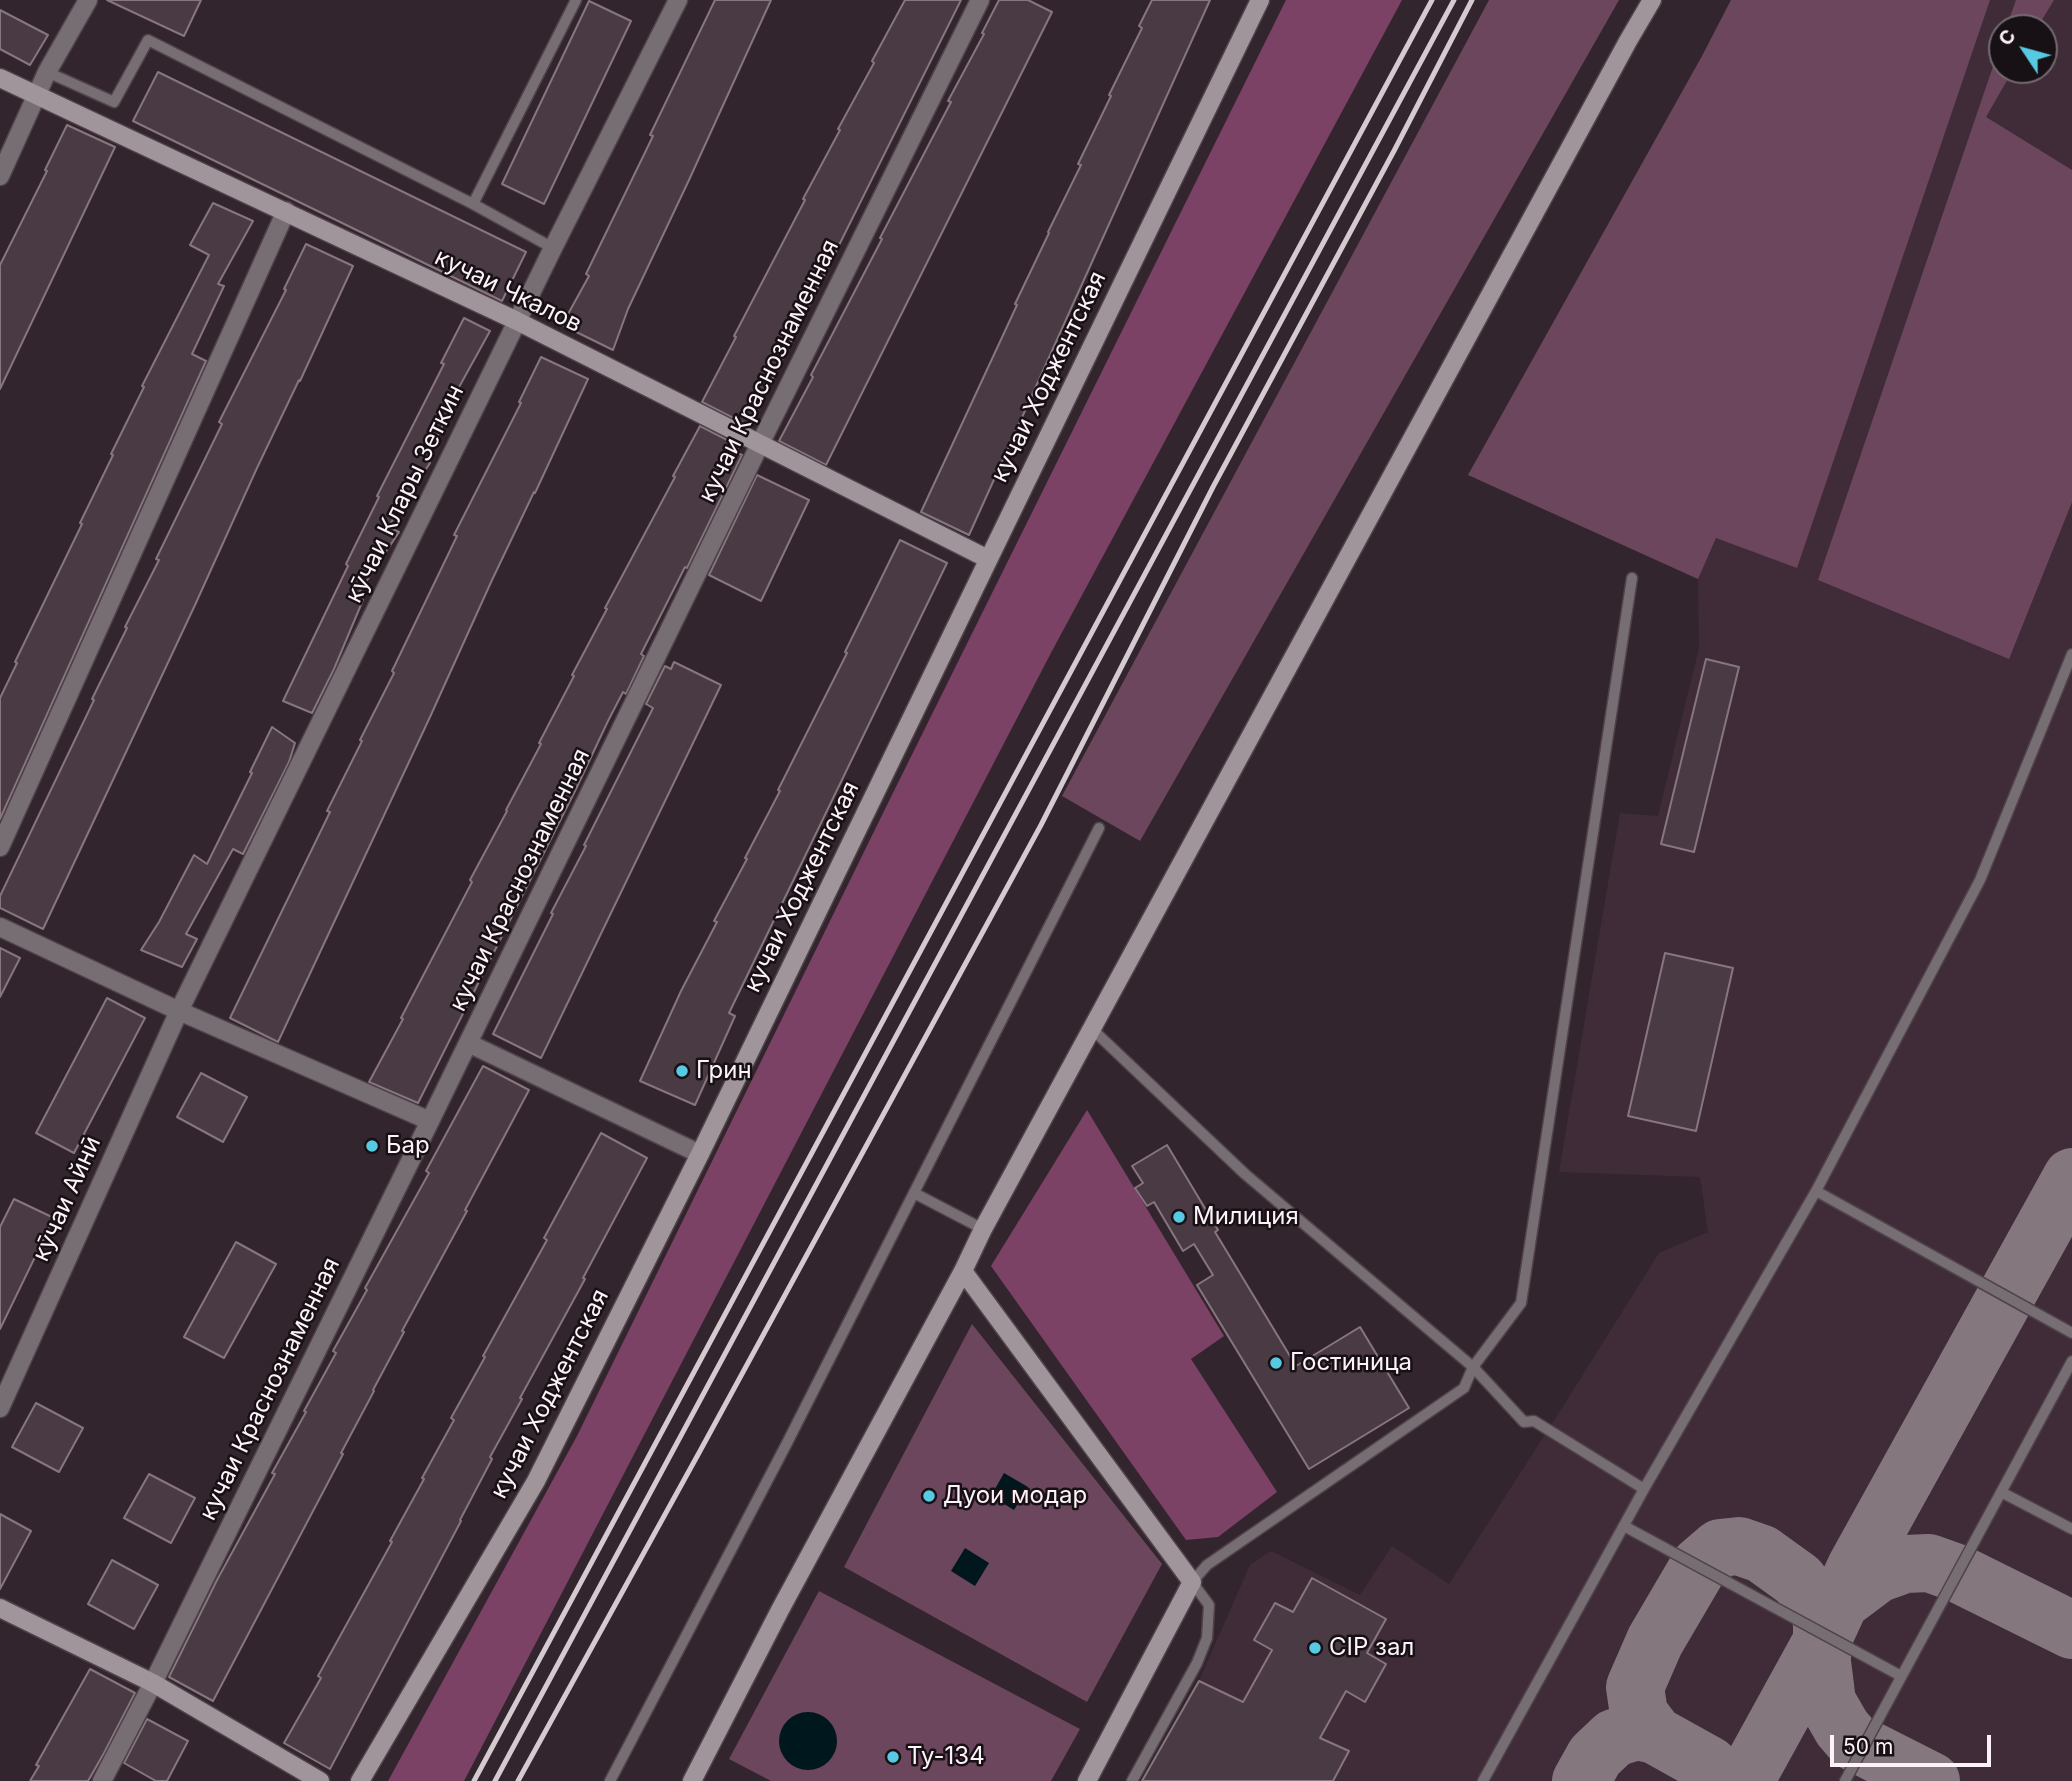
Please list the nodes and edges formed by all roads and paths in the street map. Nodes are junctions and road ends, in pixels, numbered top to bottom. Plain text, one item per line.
1 (88, 0) edge
2 (576, 0) edge
3 (678, 0) edge
4 (980, 0) edge
5 (1260, 0) edge
6 (1652, 0) edge
7 (47, 72) junction
8 (0, 78) edge
9 (37, 94) junction
10 (0, 176) edge
11 (473, 204) junction
12 (286, 211) junction
13 (552, 248) junction
14 (517, 321) junction
15 (760, 444) junction
16 (988, 559) junction
17 (1632, 578) dead end
18 (2072, 654) edge
19 (2070, 666) edge
20 (1099, 828) dead end
21 (0, 847) edge
22 (0, 927) edge
23 (179, 1011) junction
24 (1092, 1029) junction
25 (468, 1043) junction
26 (430, 1121) junction
27 (700, 1154) junction
28 (1816, 1191) junction
29 (914, 1193) junction
30 (983, 1229) junction
31 (963, 1271) junction
32 (2072, 1333) edge
33 (2072, 1361) edge
34 (1473, 1367) junction
35 (0, 1408) edge
36 (1644, 1489) junction
37 (2001, 1492) junction
38 (1624, 1526) junction
39 (2072, 1530) edge
40 (1192, 1582) junction
41 (0, 1608) edge
42 (1901, 1676) junction
43 (153, 1683) junction
44 (102, 1781) edge
45 (320, 1781) edge
46 (360, 1781) edge
47 (610, 1781) edge
48 (692, 1781) edge
49 (1087, 1781) edge
50 (1132, 1781) edge
51 (1483, 1781) edge
52 (1844, 1781) edge

1 - 7 street
2 - 11 lane
3 - 13 street, кӯчаи Клары Зеткин
4 - 15 street, кучаи Краснознаменная
5 - 16 street, кучаи Ходжентская
6 - 24 street
7 - 9 street
7 - 11 lane
8 - 9 street, кучаи Чкалов
9 - 10 street
9 - 12 street, кучаи Чкалов
11 - 13 lane
12 - 14 street, кучаи Чкалов
12 - 21 street
13 - 14 street, кӯчаи Клары Зеткин
14 - 15 street, кучаи Чкалов
14 - 23 street, кӯчаи Клары Зеткин
15 - 16 street, кучаи Чкалов
15 - 25 street, кучаи Краснознаменная
16 - 27 street, кучаи Ходжентская
17 - 34 lane
18 - 19 lane
19 - 28 lane
20 - 29 lane
22 - 23 street
23 - 26 street
23 - 35 street, кӯчаи Айнӣ
24 - 30 street
24 - 34 lane
25 - 26 street, кучаи Краснознаменная
25 - 27 street
26 - 43 street, кучаи Краснознаменная
27 - 46 street, кучаи Ходжентская
28 - 32 lane
28 - 36 lane
29 - 30 lane
29 - 47 lane
30 - 31 street
31 - 40 street
31 - 48 street
33 - 37 lane
34 - 36 lane
34 - 40 lane
36 - 38 lane
37 - 39 lane
37 - 42 lane
38 - 42 lane
38 - 51 lane
40 - 49 street
40 - 50 lane
41 - 43 street
42 - 52 lane
43 - 44 street, кучаи Краснознаменная
43 - 45 street

